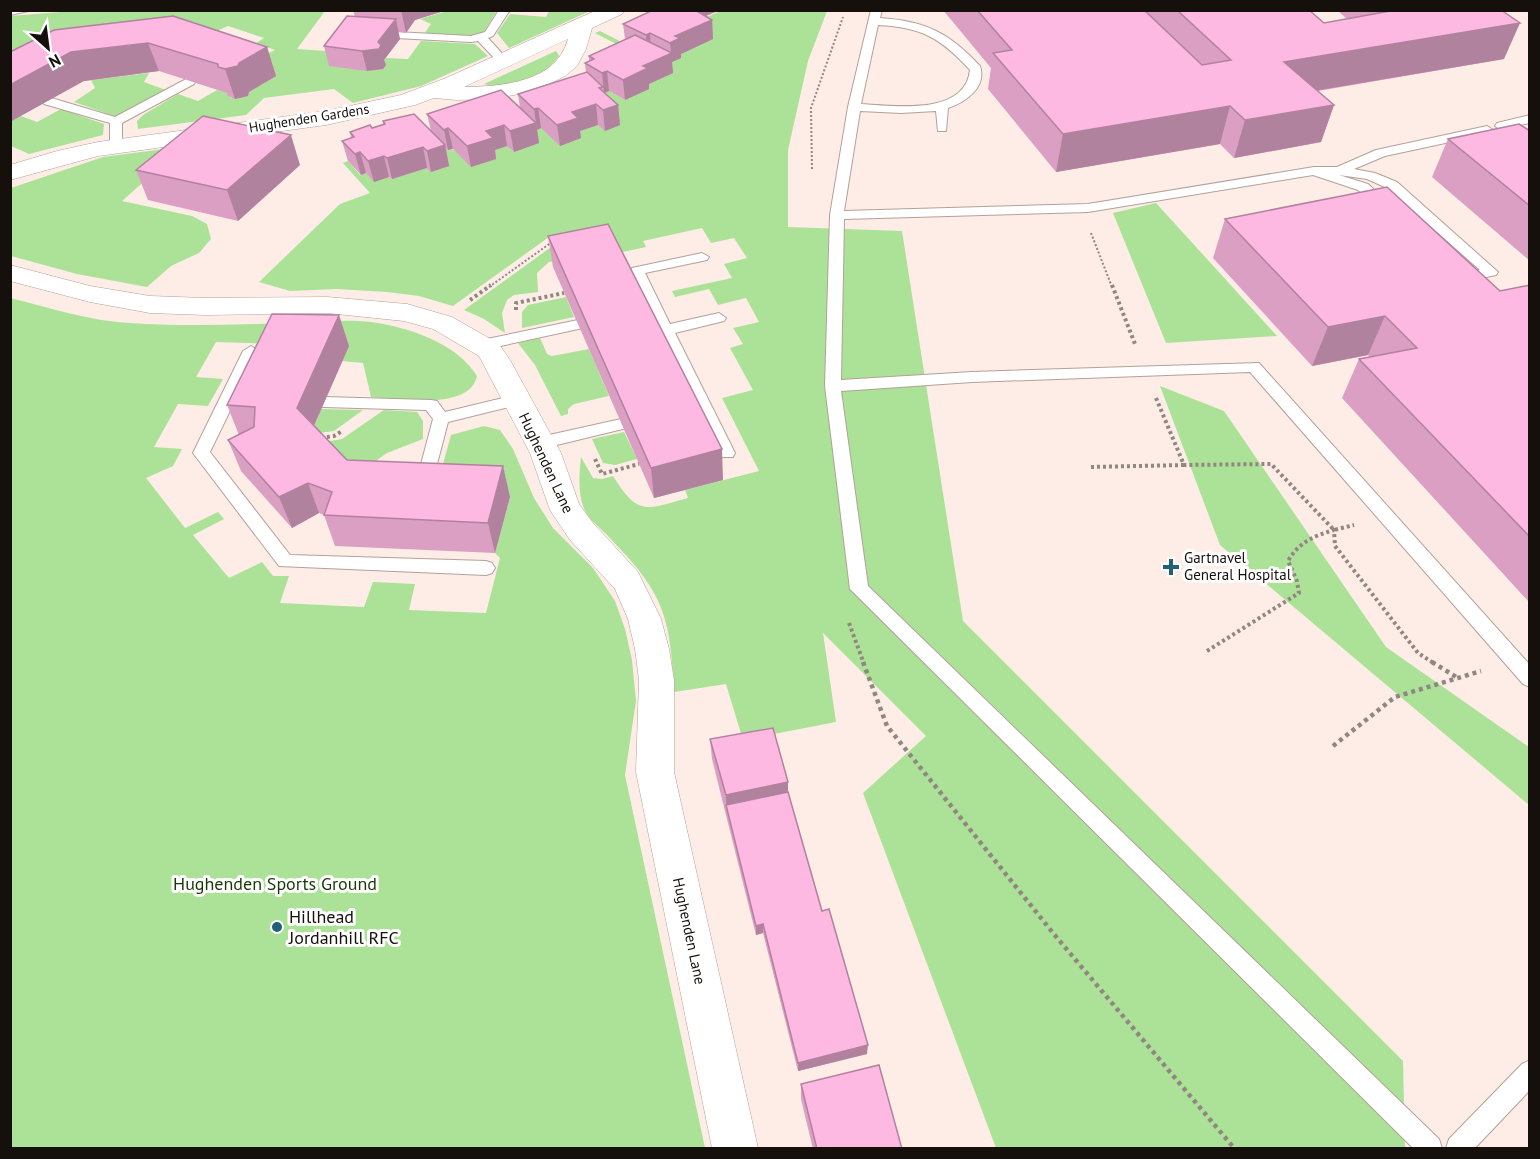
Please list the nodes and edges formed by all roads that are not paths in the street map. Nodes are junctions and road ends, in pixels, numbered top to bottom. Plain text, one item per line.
1 (28, 10) edge
2 (505, 10) edge
3 (615, 10) edge
4 (10, 12) edge
5 (875, 16) edge
6 (582, 26) junction
7 (363, 33) edge
8 (481, 37) junction
9 (503, 61) junction
10 (190, 81) edge
11 (430, 92) junction
12 (48, 101) dead end
13 (942, 106) junction
14 (854, 107) junction
15 (1530, 119) edge
16 (116, 121) junction
17 (942, 128) dead end
18 (1487, 130) edge
19 (116, 146) junction
20 (1530, 148) edge
21 (1314, 171) junction
22 (1339, 171) junction
23 (10, 173) edge
24 (837, 216) junction
25 (1396, 218) edge
26 (702, 257) dead end
27 (1446, 263) edge
28 (10, 273) edge
29 (719, 318) dead end
30 (578, 325) edge
31 (666, 330) junction
32 (482, 345) junction
33 (252, 351) edge
34 (833, 386) junction
35 (228, 398) junction
36 (248, 399) edge
37 (515, 400) junction
38 (324, 402) dead end
39 (441, 418) junction
40 (621, 424) edge
41 (540, 443) junction
42 (727, 453) dead end
43 (422, 493) edge
44 (486, 568) dead end
45 (1530, 679) edge
46 (1530, 1072) edge
47 (735, 1149) edge
48 (1430, 1149) edge
49 (1458, 1149) edge

1 - 4 lane
2 - 8 lane
3 - 6 street, Hughenden Gardens
5 - 13 lane
5 - 14 lane
6 - 9 street, Hughenden Gardens
6 - 11 street, Hughenden Gardens
7 - 8 lane
8 - 9 lane
9 - 11 street, Hughenden Gardens
10 - 16 lane
11 - 19 street, Hughenden Gardens
12 - 16 lane
13 - 14 lane
13 - 17 lane
14 - 24 lane
15 - 20 lane
16 - 19 lane
18 - 22 lane
19 - 23 street, Hughenden Gardens
21 - 22 lane
21 - 24 lane
21 - 25 lane
22 - 27 lane
24 - 34 lane
26 - 31 lane
28 - 32 street, Hughenden Lane
29 - 31 lane
30 - 32 lane
31 - 42 lane
32 - 37 street, Hughenden Lane
33 - 35 lane
34 - 45 lane
34 - 48 lane
35 - 36 lane
35 - 44 lane
37 - 39 lane
37 - 41 street, Hughenden Lane
38 - 39 lane
39 - 43 lane
40 - 41 lane
41 - 47 street, Hughenden Lane
46 - 49 lane

